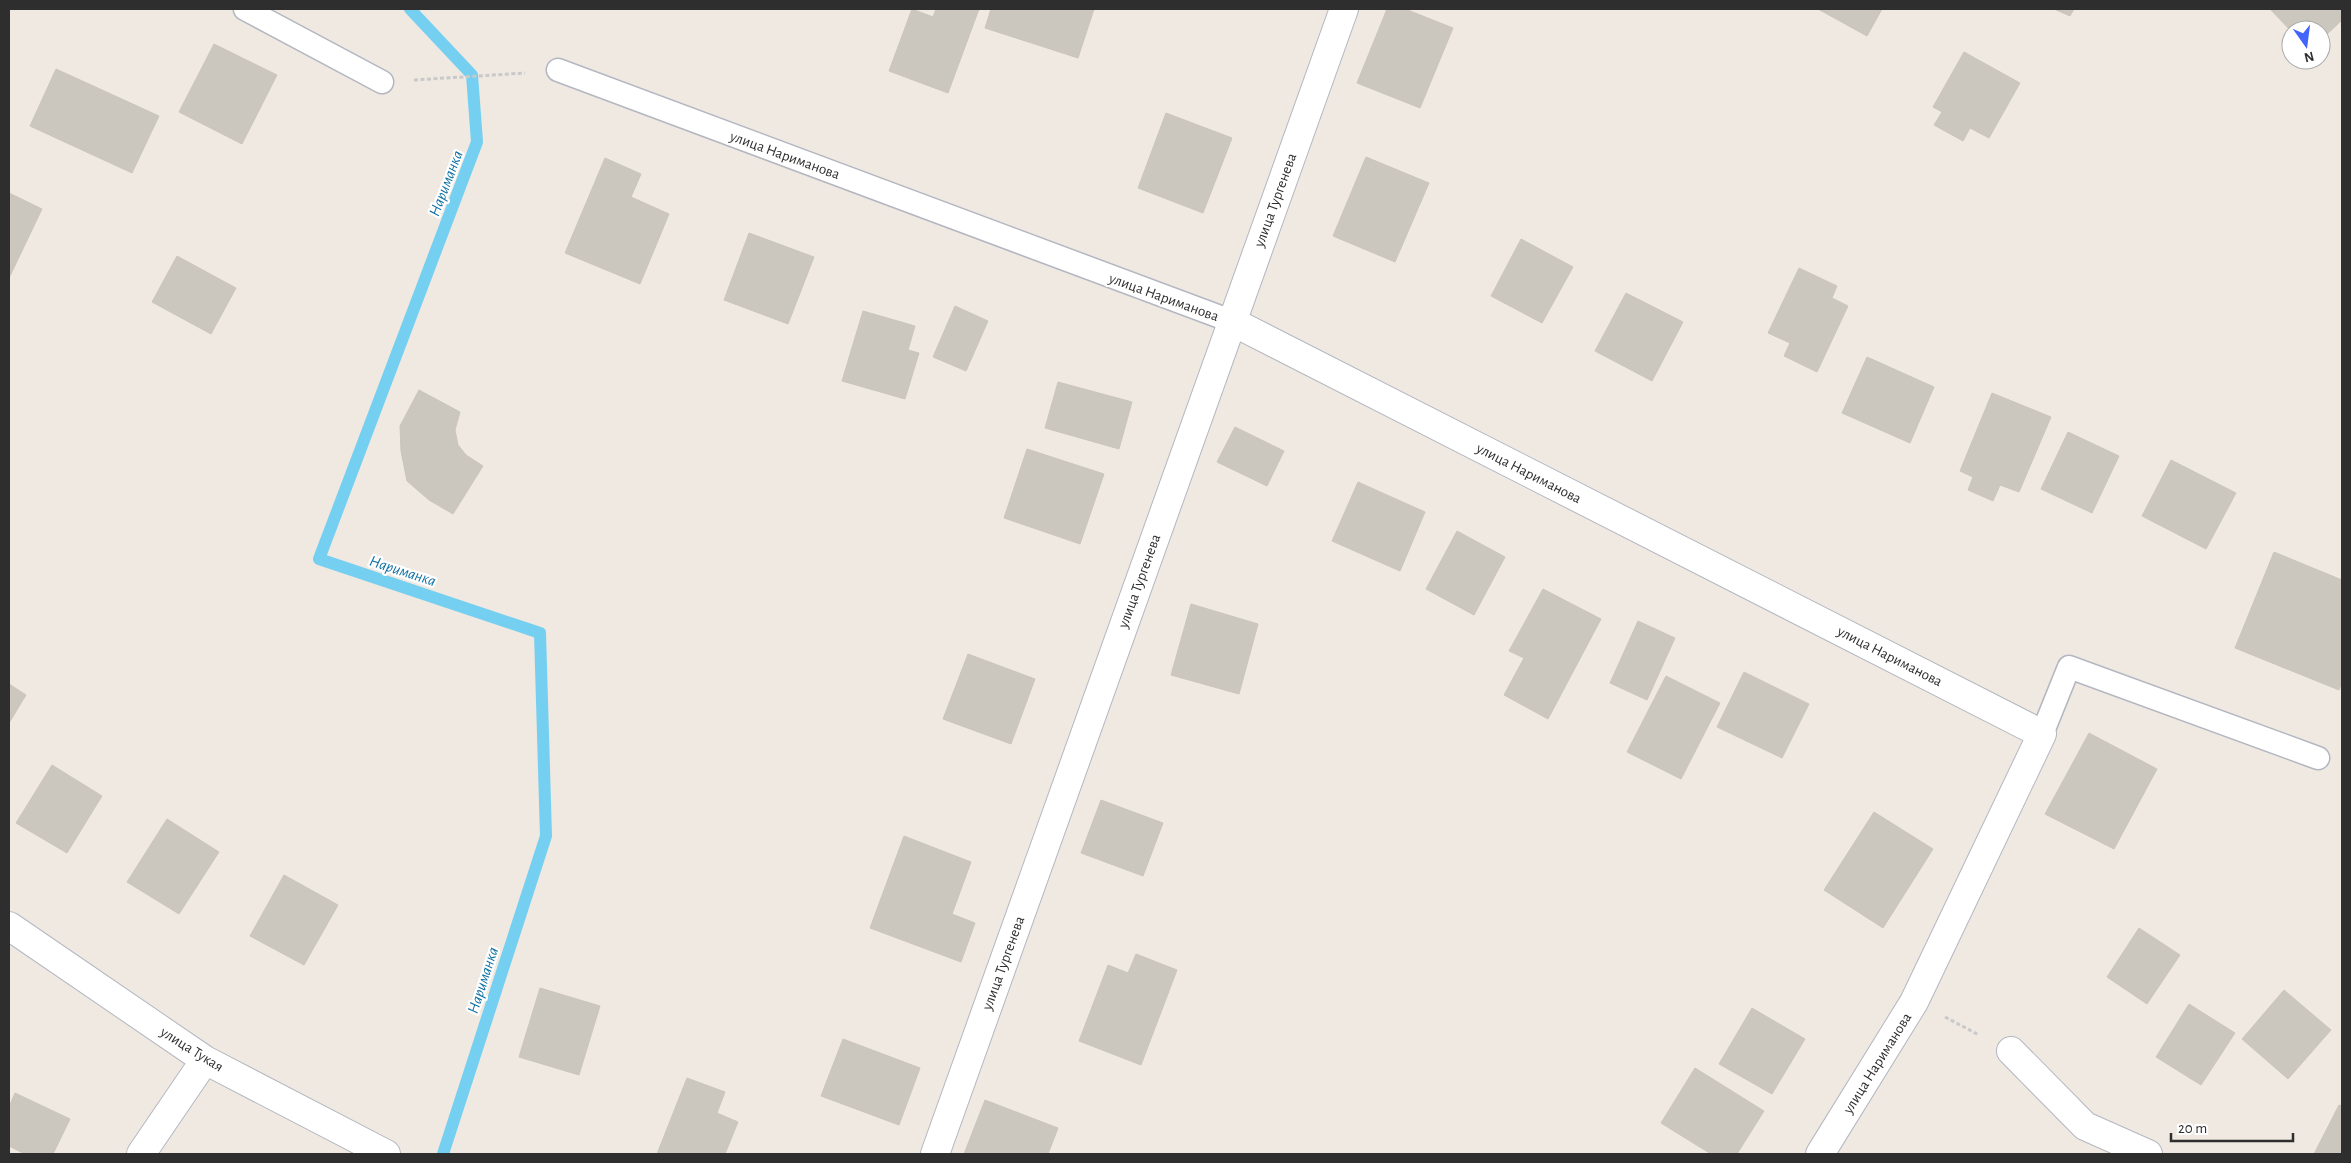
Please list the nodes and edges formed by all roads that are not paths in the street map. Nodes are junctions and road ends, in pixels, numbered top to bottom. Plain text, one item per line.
1 (245, 9) edge
2 (1344, 9) edge
3 (558, 70) road end
4 (382, 82) road end
5 (1231, 321) junction
6 (2042, 734) junction
7 (2318, 758) dead end
8 (9, 926) edge
9 (2011, 1051) road end
10 (206, 1060) junction
11 (141, 1154) edge
12 (386, 1154) edge
13 (935, 1154) edge
14 (1820, 1154) edge
15 (2148, 1154) edge

1 - 4 lane
2 - 5 street, улица Тургенева
3 - 5 lane, улица Нариманова
5 - 6 street, улица Нариманова
5 - 13 street, улица Тургенева
6 - 7 lane
6 - 14 street, улица Нариманова
8 - 10 street, улица Тукая
9 - 15 street
10 - 11 street
10 - 12 street, улица Тукая

